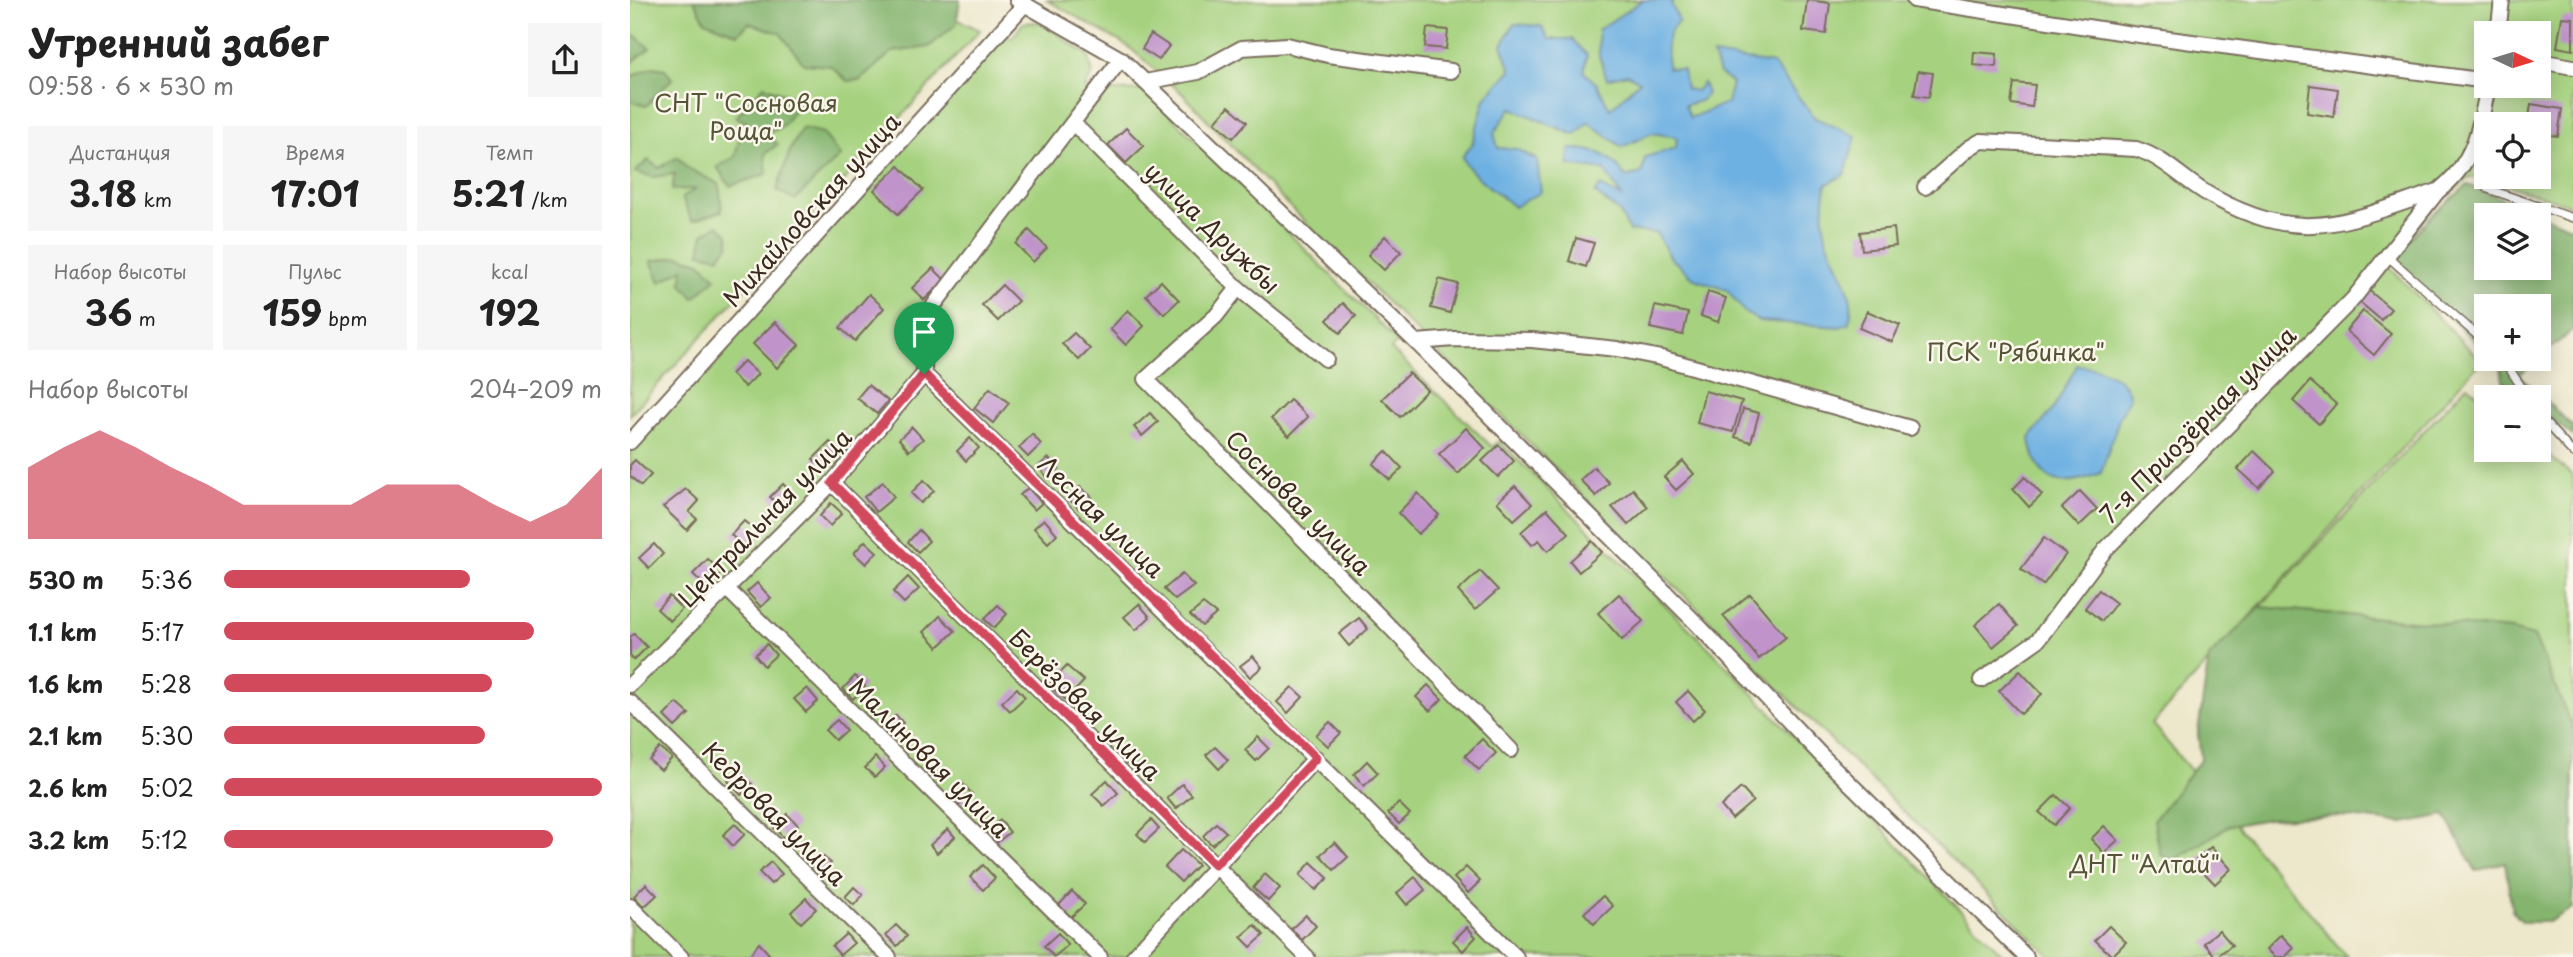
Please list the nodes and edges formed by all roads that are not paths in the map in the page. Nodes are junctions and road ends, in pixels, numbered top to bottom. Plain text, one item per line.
1 (1914, 0) edge
2 (2502, 0) edge
3 (1021, 2) edge
4 (2499, 21) edge
5 (1121, 59) junction
6 (2552, 63) edge
7 (2573, 67) edge
8 (1451, 71) dead end
9 (1145, 82) junction
10 (2474, 82) edge
11 (2485, 98) edge
12 (1073, 123) junction
13 (1925, 187) dead end
14 (2488, 189) dead end
15 (2438, 191) junction
16 (2573, 218) edge
17 (2386, 255) junction
18 (1238, 288) junction
19 (2474, 333) edge
20 (1416, 342) junction
21 (1326, 359) dead end
22 (924, 374) junction
23 (1909, 428) dead end
24 (2551, 429) edge
25 (630, 442) edge
26 (2573, 453) edge
27 (832, 483) junction
28 (728, 590) junction
29 (1981, 680) dead end
30 (630, 685) edge
31 (630, 702) edge
32 (1511, 751) dead end
33 (1316, 758) junction
34 (1215, 865) junction
35 (630, 906) edge
36 (681, 957) edge
37 (889, 957) edge
38 (1100, 957) edge
39 (1133, 957) edge
40 (1307, 957) edge
41 (1516, 957) edge
42 (2026, 957) edge

1 - 10 street
2 - 4 street
3 - 5 street
3 - 25 street, Михайловская улица
5 - 9 street
5 - 12 street
6 - 7 street
8 - 9 street
9 - 20 street
11 - 15 street, 7-я Приозёрная улица
12 - 18 street, улица Дружбы
12 - 22 street
13 - 15 street, 7-я Приозёрная улица
14 - 16 lane
15 - 17 street, 7-я Приозёрная улица
17 - 19 lane
17 - 29 street, 7-я Приозёрная улица
18 - 21 street, улица Дружбы
18 - 32 street, Сосновая улица
20 - 23 street
20 - 42 street
22 - 27 street, Центральная улица
22 - 33 street, Лесная улица
24 - 26 lane
27 - 28 street, Центральная улица
27 - 34 street, Берёзовая улица
28 - 30 street, Центральная улица
28 - 38 street, Малиновая улица
31 - 37 street, Кедровая улица
33 - 34 street
33 - 41 street, Лесная улица
34 - 39 street
34 - 40 street, Берёзовая улица
35 - 36 street

